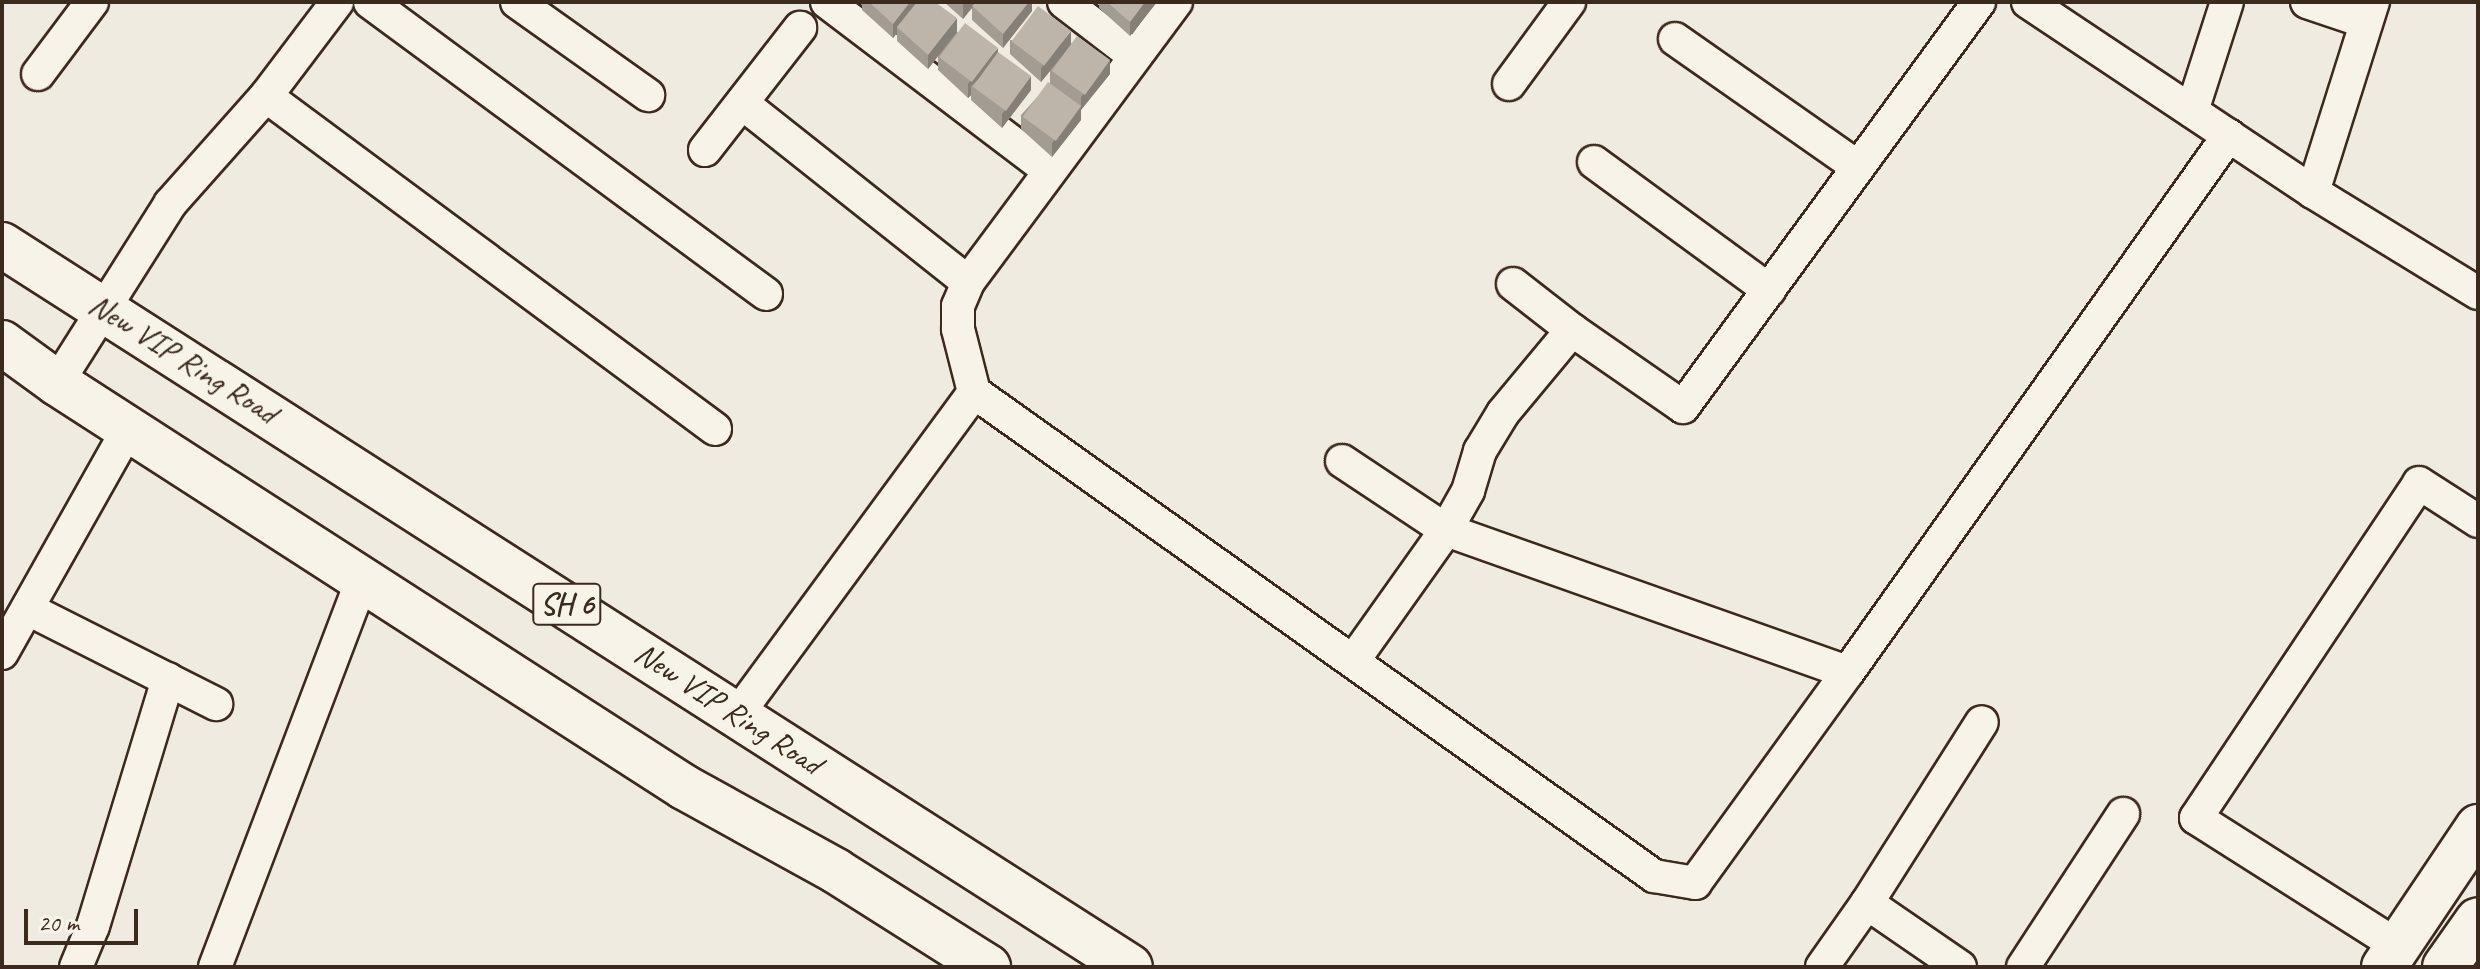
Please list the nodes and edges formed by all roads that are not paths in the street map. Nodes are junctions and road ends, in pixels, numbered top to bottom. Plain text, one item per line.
1 (92, 2) edge
2 (337, 2) edge
3 (370, 2) edge
4 (517, 2) edge
5 (827, 2) edge
6 (1064, 2) edge
7 (1176, 2) edge
8 (1569, 2) edge
9 (1979, 2) edge
10 (2028, 2) edge
11 (2227, 2) edge
12 (2307, 2) edge
13 (2370, 12) edge
14 (800, 28) dead end
15 (1675, 39) dead end
16 (1134, 56) junction
17 (38, 74) dead end
18 (1509, 84) dead end
19 (648, 95) dead end
20 (266, 96) junction
21 (742, 103) junction
22 (2192, 111) junction
23 (2229, 135) junction
24 (705, 150) dead end
25 (1594, 162) dead end
26 (1858, 167) junction
27 (1048, 170) junction
28 (2313, 192) junction
29 (2, 245) edge
30 (968, 282) junction
31 (1513, 284) dead end
32 (1769, 290) junction
33 (2478, 293) edge
34 (766, 294) dead end
35 (103, 308) junction
36 (1572, 330) junction
37 (2, 343) edge
38 (57, 383) junction
39 (974, 392) junction
40 (129, 428) junction
41 (715, 429) dead end
42 (1342, 461) dead end
43 (2478, 521) edge
44 (1446, 530) junction
45 (363, 577) junction
46 (28, 609) junction
47 (2, 653) edge
48 (1353, 661) junction
49 (1848, 672) junction
50 (168, 679) junction
51 (216, 704) dead end
52 (737, 715) junction
53 (1982, 722) dead end
54 (2123, 814) dead end
55 (2478, 827) edge
56 (1867, 903) junction
57 (2478, 920) edge
58 (2391, 957) edge
59 (76, 967) edge
60 (215, 967) edge
61 (988, 967) edge
62 (1130, 967) edge
63 (1822, 967) edge
64 (1960, 967) edge
65 (2023, 967) edge
66 (2445, 967) edge

1 - 17 street
2 - 20 street
3 - 34 street
4 - 19 street
5 - 27 street
6 - 16 street
7 - 16 street
8 - 18 street
9 - 26 street
10 - 22 street
11 - 22 street
12 - 13 street
13 - 28 street
14 - 21 street
15 - 26 street
16 - 27 street
20 - 35 street
20 - 41 street
21 - 24 street
21 - 30 street
22 - 23 street
23 - 28 street
23 - 49 street
25 - 32 street
26 - 32 street
27 - 30 street
28 - 33 street
29 - 35 main road, New VIP Ring Road / SH 6
30 - 39 street
31 - 36 street
32 - 36 street
35 - 38 street
35 - 52 main road, New VIP Ring Road / SH 6
36 - 44 street
37 - 38 main road, SH 6
38 - 40 main road, SH 6
39 - 48 street
39 - 52 street
40 - 45 main road, SH 6
40 - 46 street
42 - 44 street
43 - 58 street
44 - 48 street
44 - 49 street
45 - 60 street
45 - 61 main road, SH 6
46 - 47 street
46 - 50 street
48 - 49 street
50 - 51 street
50 - 59 street
52 - 62 main road, New VIP Ring Road / SH 6
53 - 56 street
54 - 65 street
55 - 58 main road
56 - 63 street
56 - 64 street
57 - 66 main road

